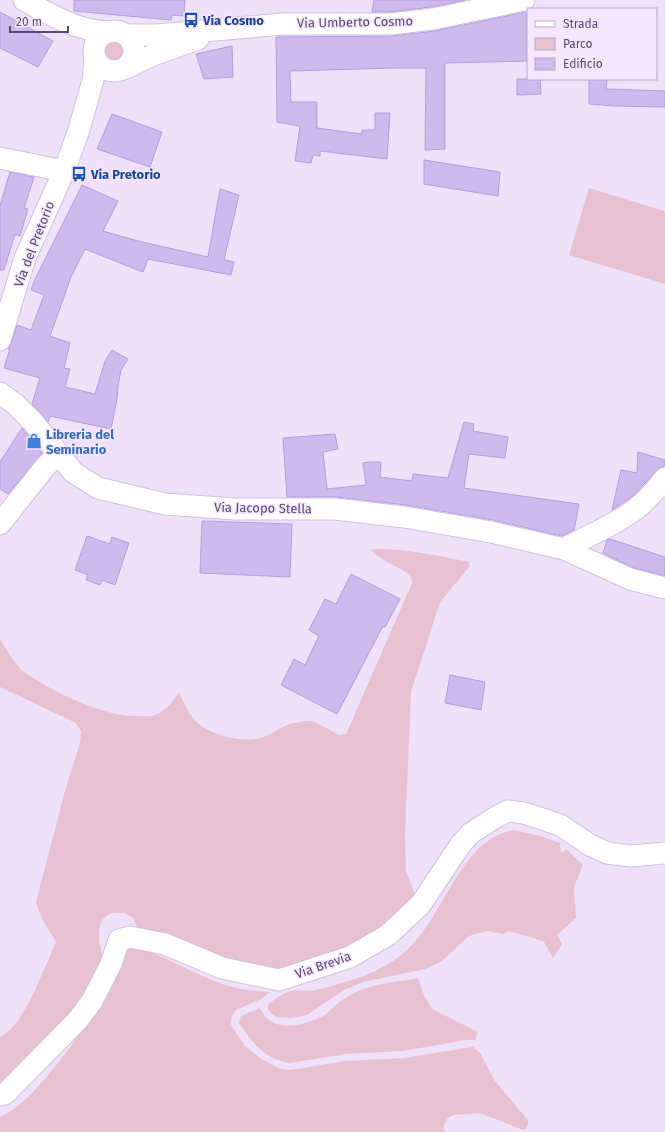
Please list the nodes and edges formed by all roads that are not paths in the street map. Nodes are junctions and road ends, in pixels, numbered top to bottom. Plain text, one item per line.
1 (24, 0) edge
2 (524, 0) edge
3 (233, 28) junction
4 (118, 33) junction
5 (95, 57) junction
6 (123, 69) junction
7 (78, 133) junction
8 (0, 158) edge
9 (64, 171) junction
10 (0, 340) edge
11 (0, 393) edge
12 (58, 454) junction
13 (665, 478) edge
14 (0, 524) edge
15 (564, 549) junction
16 (665, 588) edge
17 (665, 853) edge
18 (0, 1096) edge

1 - 4 street, Via Umberto Cosmo
2 - 3 street, Via Umberto Cosmo
3 - 4 street, Via Umberto Cosmo
3 - 6 street, Via Umberto Cosmo
4 - 5 street
4 - 6 street
5 - 6 street
5 - 7 street, Via del Pretorio
6 - 7 street, Via del Pretorio
7 - 9 street, Via del Pretorio
8 - 9 street
9 - 10 street, Via del Pretorio
11 - 12 street, Via Jacopo Stella
12 - 14 street
12 - 15 street, Via Jacopo Stella
13 - 15 street
15 - 16 street, Via Jacopo Stella
17 - 18 street, Via Brevia

